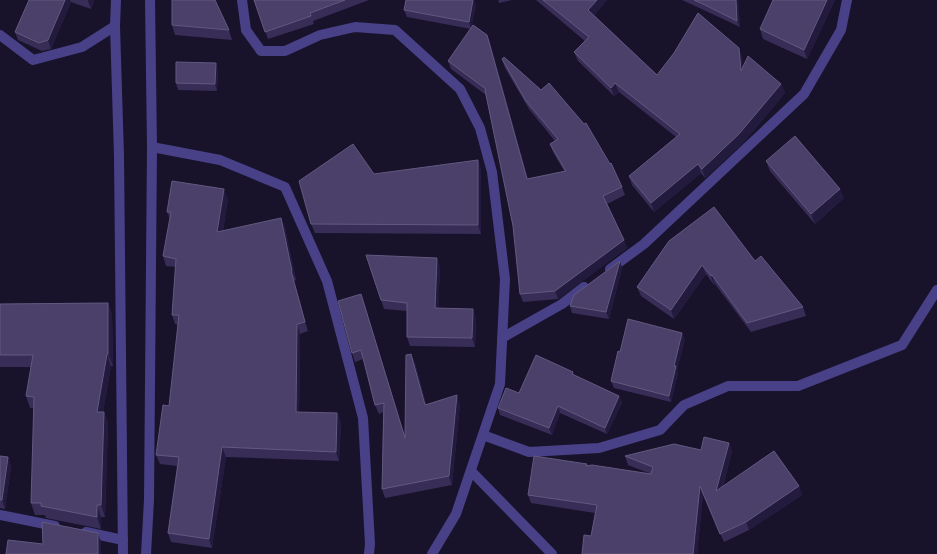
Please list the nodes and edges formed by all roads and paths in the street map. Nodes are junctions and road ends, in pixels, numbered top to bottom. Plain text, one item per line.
1 (116, 0) edge
2 (150, 0) edge
3 (242, 0) edge
4 (847, 0) edge
5 (115, 26) junction
6 (0, 36) edge
7 (152, 147) junction
8 (937, 290) edge
9 (502, 338) junction
10 (482, 435) junction
11 (470, 471) junction
12 (0, 515) edge
13 (62, 528) edge
14 (77, 531) edge
15 (123, 540) junction
16 (123, 554) edge
17 (146, 554) edge
18 (369, 554) edge
19 (432, 554) edge
20 (552, 554) edge

1 - 5 street
2 - 7 street
3 - 9 street
4 - 9 street
5 - 6 street
5 - 15 street
7 - 17 street
7 - 18 street
8 - 10 street
9 - 10 street
10 - 11 street
11 - 19 street
11 - 20 street
12 - 13 street
14 - 15 street
15 - 16 street

